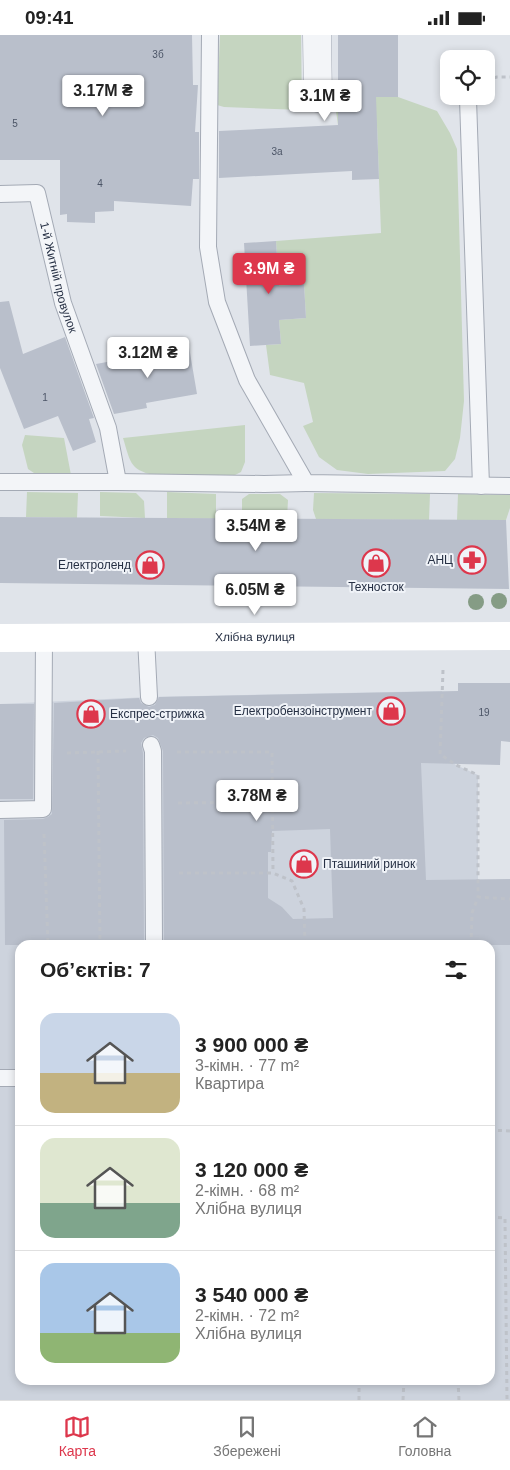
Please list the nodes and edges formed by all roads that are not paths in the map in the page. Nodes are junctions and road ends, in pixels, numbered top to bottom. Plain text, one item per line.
1 (210, 35) edge
2 (317, 35) edge
3 (318, 98) dead end
4 (468, 105) edge
5 (0, 194) edge
6 (118, 481) junction
7 (0, 482) edge
8 (306, 483) junction
9 (481, 486) junction
10 (510, 486) edge
11 (510, 636) edge
12 (44, 638) junction
13 (146, 638) junction
14 (0, 639) edge
15 (149, 697) dead end
16 (152, 748) road end
17 (0, 810) edge
18 (154, 940) edge
19 (0, 1078) edge
20 (15, 1078) edge

1 - 8 lane
2 - 3 street
4 - 9 lane
5 - 6 lane, 1-й Житній провулок
6 - 7 lane
6 - 8 lane
8 - 9 lane
9 - 10 lane
11 - 13 street, Хлібна вулиця
12 - 13 street, Хлібна вулиця
12 - 14 street, Хлібна вулиця
12 - 17 lane
13 - 15 lane
16 - 18 lane
19 - 20 lane

